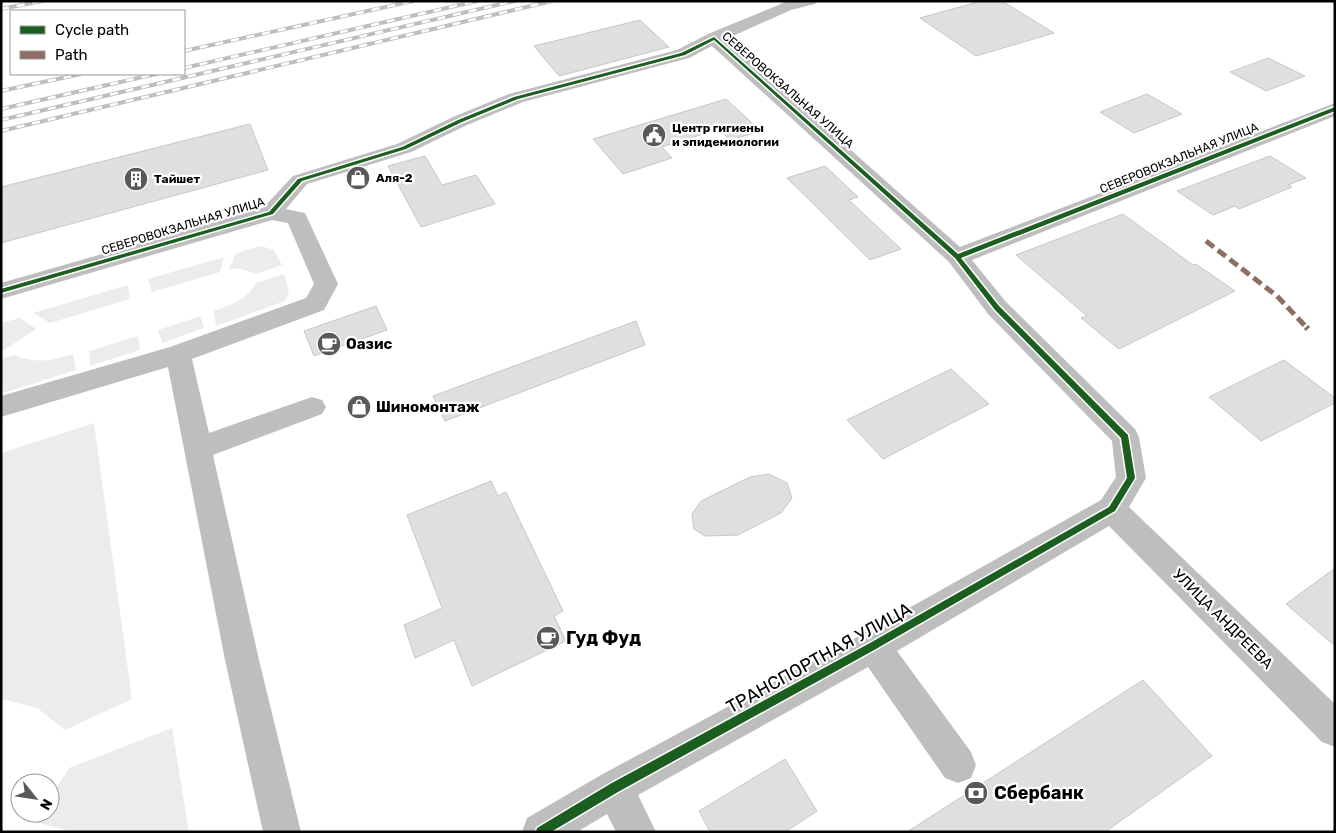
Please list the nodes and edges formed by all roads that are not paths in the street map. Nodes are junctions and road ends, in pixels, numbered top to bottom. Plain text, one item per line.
1 (809, 1) edge
2 (714, 38) junction
3 (1335, 109) edge
4 (271, 213) junction
5 (957, 257) junction
6 (1, 291) edge
7 (178, 354) junction
8 (312, 407) dead end
9 (1, 408) edge
10 (197, 450) junction
11 (1112, 509) junction
12 (873, 646) junction
13 (1335, 729) edge
14 (958, 765) dead end
15 (614, 788) junction
16 (282, 832) edge
17 (541, 832) edge
18 (637, 832) edge

1 - 2 street, СЕВЕРОВОКЗАЛЬНАЯ УЛИЦА
2 - 4 street, СЕВЕРОВОКЗАЛЬНАЯ УЛИЦА
2 - 5 street, СЕВЕРОВОКЗАЛЬНАЯ УЛИЦА
3 - 5 street, СЕВЕРОВОКЗАЛЬНАЯ УЛИЦА
4 - 6 street, СЕВЕРОВОКЗАЛЬНАЯ УЛИЦА
4 - 7 street
5 - 11 street
7 - 9 street
7 - 10 street
8 - 10 street
10 - 16 street
11 - 12 street, ТРАНСПОРТНАЯ УЛИЦА
11 - 13 street, УЛИЦА АНДРЕЕВА
12 - 14 street
12 - 15 street, ТРАНСПОРТНАЯ УЛИЦА
15 - 17 street, ТРАНСПОРТНАЯ УЛИЦА
15 - 18 street

